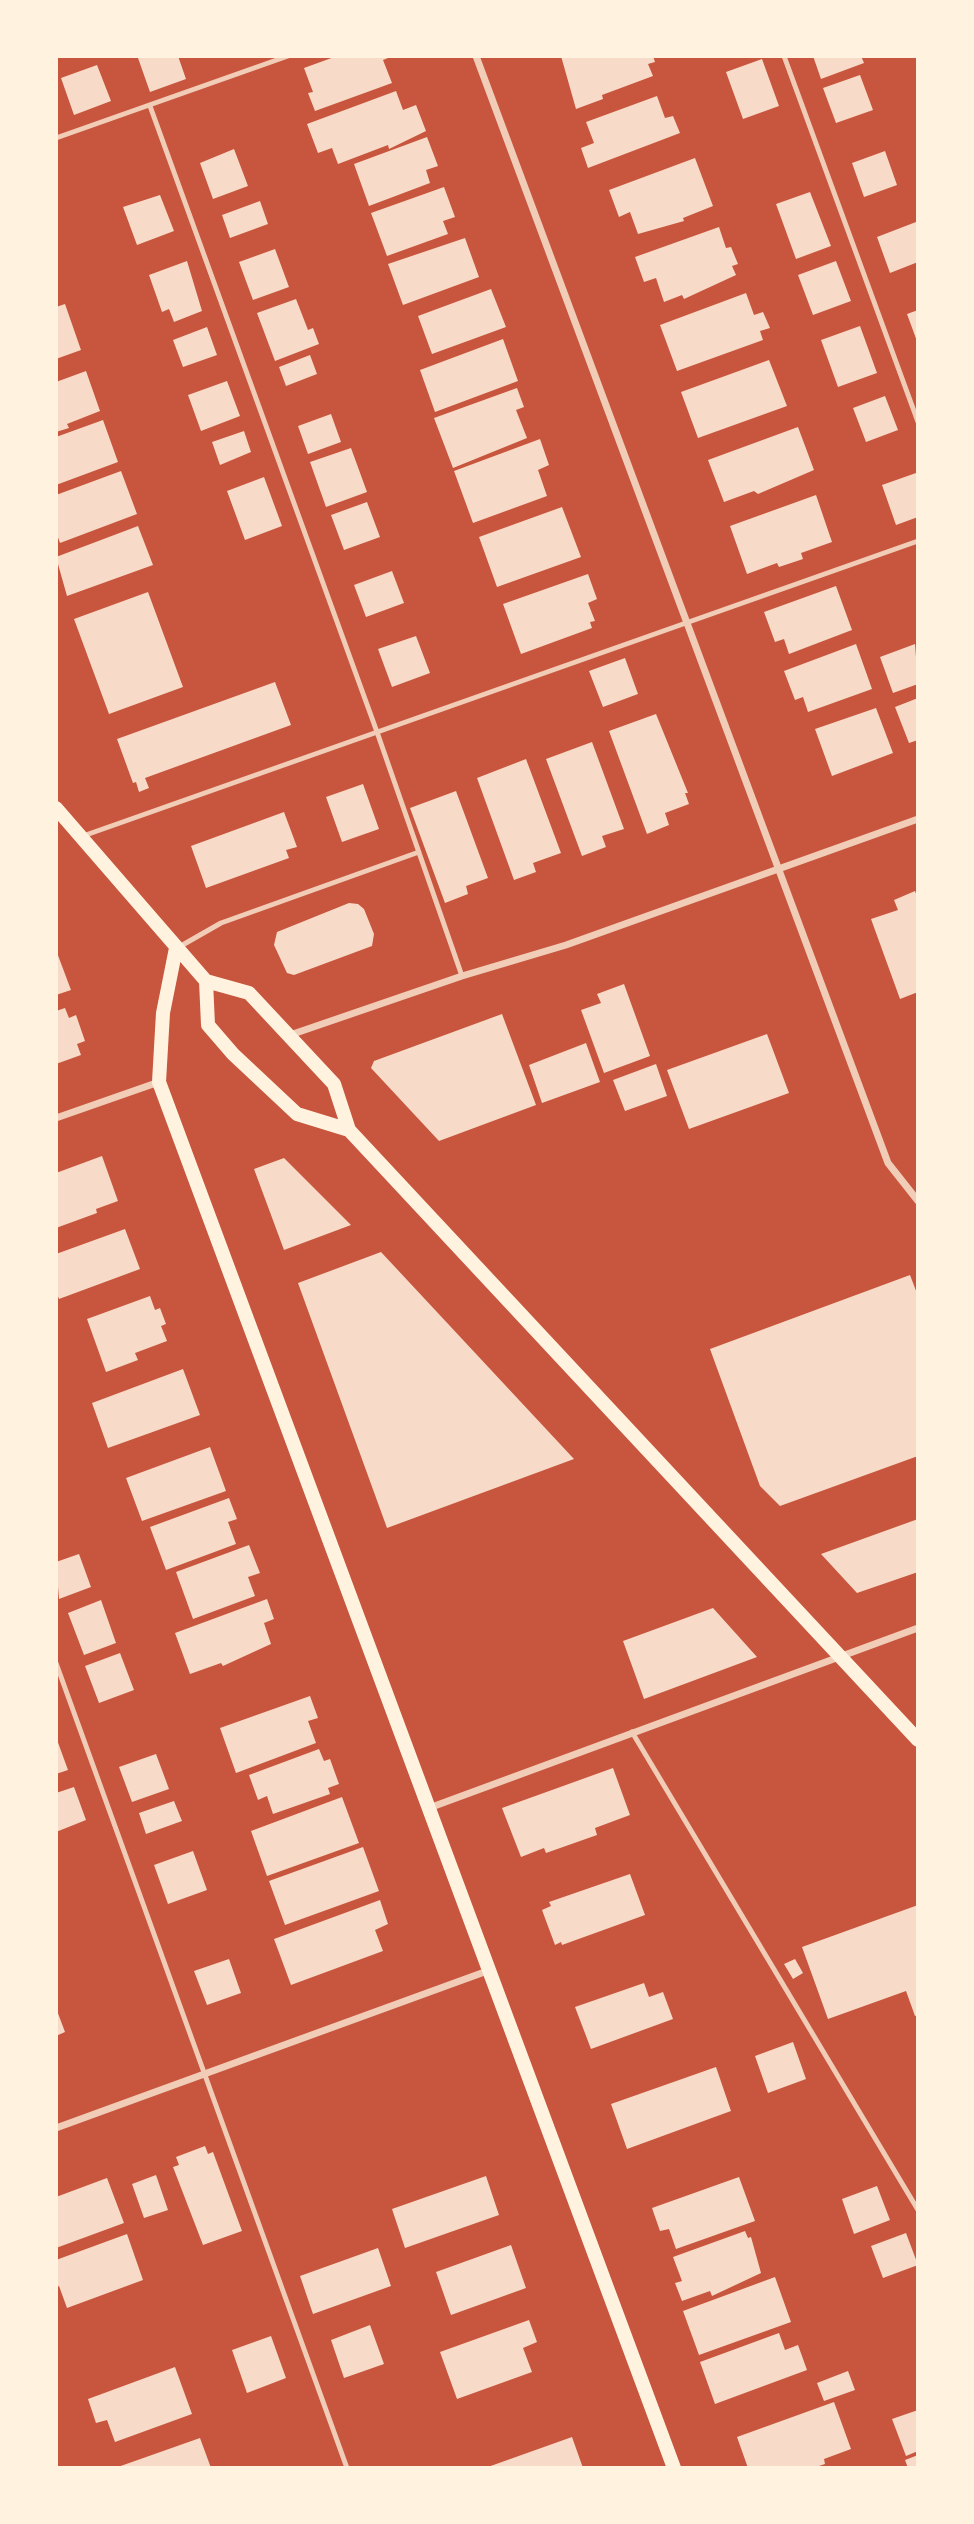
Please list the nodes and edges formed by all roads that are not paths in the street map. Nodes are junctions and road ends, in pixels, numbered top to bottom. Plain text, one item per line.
1 (288, 56) edge
2 (476, 56) edge
3 (784, 56) edge
4 (150, 106) junction
5 (56, 138) edge
6 (918, 422) edge
7 (918, 541) edge
8 (688, 624) junction
9 (377, 732) junction
10 (56, 808) edge
11 (918, 819) edge
12 (81, 836) junction
13 (419, 852) junction
14 (780, 868) junction
15 (176, 948) junction
16 (462, 976) junction
17 (206, 981) junction
18 (288, 1036) junction
19 (159, 1082) junction
20 (56, 1118) edge
21 (349, 1130) junction
22 (918, 1200) edge
23 (918, 1628) edge
24 (838, 1655) junction
25 (56, 1663) edge
26 (632, 1732) junction
27 (918, 1740) edge
28 (427, 1809) junction
29 (491, 1970) junction
30 (205, 2074) junction
31 (56, 2128) edge
32 (918, 2210) edge
33 (347, 2468) edge
34 (674, 2468) edge

1 - 4 lane
2 - 8 street
3 - 6 lane
4 - 5 lane
4 - 9 lane
7 - 8 lane
8 - 9 lane
8 - 14 street
9 - 12 lane
9 - 13 lane
10 - 12 main road
11 - 14 street
12 - 15 main road
13 - 15 lane
13 - 16 lane
14 - 16 street
14 - 22 street
15 - 17 main road
15 - 19 main road
16 - 18 street
17 - 18 main road
17 - 21 main road
18 - 21 main road
19 - 20 street
19 - 28 main road
21 - 24 main road
23 - 24 street
24 - 26 street
24 - 27 main road
25 - 30 lane
26 - 28 street
26 - 32 lane
28 - 29 main road
29 - 30 street
29 - 34 main road
30 - 31 street
30 - 33 lane

